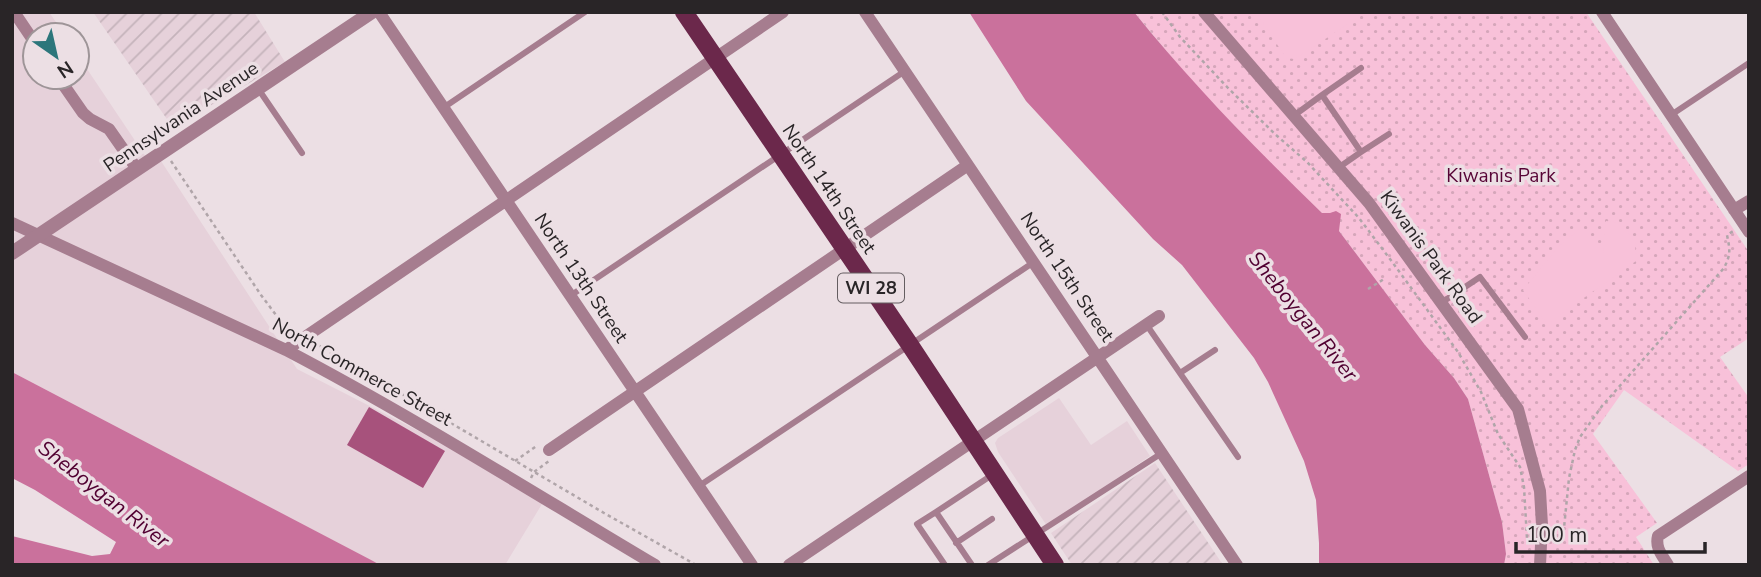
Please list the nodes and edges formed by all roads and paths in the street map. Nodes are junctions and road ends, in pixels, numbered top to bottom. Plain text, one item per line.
1 (372, 12) edge
2 (379, 12) edge
3 (585, 12) edge
4 (684, 12) edge
5 (783, 12) edge
6 (865, 12) edge
7 (1162, 12) edge
8 (1203, 12) edge
9 (1609, 15) edge
10 (715, 58) junction
11 (1749, 63) edge
12 (1362, 68) dead end
13 (905, 71) junction
14 (258, 88) junction
15 (68, 91) edge
16 (1322, 95) junction
17 (443, 108) junction
18 (1671, 115) junction
19 (1292, 117) junction
20 (1389, 134) dead end
21 (164, 151) junction
22 (1361, 152) junction
23 (302, 153) dead end
24 (780, 154) junction
25 (968, 165) junction
26 (1338, 168) junction
27 (137, 169) junction
28 (505, 201) junction
29 (1749, 201) edge
30 (1734, 210) junction
31 (12, 223) edge
32 (1746, 229) edge
33 (39, 235) junction
34 (844, 249) junction
35 (12, 253) edge
36 (1034, 262) junction
37 (1384, 278) dead end
38 (1368, 289) dead end
39 (570, 296) junction
40 (1441, 303) junction
41 (1159, 316) dead end
42 (1146, 324) junction
43 (305, 337) junction
44 (1525, 337) dead end
45 (909, 345) junction
46 (286, 350) junction
47 (1215, 350) dead end
48 (1098, 357) junction
49 (1180, 373) junction
50 (634, 391) junction
51 (973, 440) junction
52 (550, 450) junction
53 (1162, 453) junction
54 (1238, 457) dead end
55 (516, 461) junction
56 (534, 472) junction
57 (995, 473) junction
58 (508, 476) junction
59 (1749, 476) edge
60 (699, 486) junction
61 (525, 487) junction
62 (936, 512) junction
63 (992, 519) dead end
64 (1035, 535) junction
65 (1527, 539) dead end
66 (956, 543) junction
67 (1541, 546) junction
68 (655, 565) edge
69 (696, 565) edge
70 (752, 565) edge
71 (789, 565) edge
72 (945, 565) edge
73 (972, 565) edge
74 (988, 565) edge
75 (1055, 565) edge
76 (1237, 565) edge
77 (1540, 565) edge
78 (1668, 565) edge

1 - 14 street, Pennsylvania Avenue
2 - 17 street, North 13th Street
3 - 17 lane
4 - 10 main road, North 14th Street / WI 28
5 - 10 street
6 - 13 street, North 15th Street
7 - 65 path
8 - 19 street, Kiwanis Park Road
9 - 18 street
10 - 24 main road, North 14th Street / WI 28
10 - 28 street
11 - 18 lane
12 - 16 lane
13 - 24 lane
13 - 25 street, North 15th Street
14 - 21 street, Pennsylvania Avenue
14 - 23 lane
15 - 27 street
16 - 19 lane
16 - 22 lane
17 - 28 street, North 13th Street
18 - 30 street
19 - 26 street, Kiwanis Park Road
20 - 22 lane
21 - 27 street, Pennsylvania Avenue
21 - 43 path
22 - 26 lane
24 - 34 main road, North 14th Street / WI 28
24 - 39 lane
25 - 34 street
25 - 36 street, North 15th Street
26 - 40 street, Kiwanis Park Road
27 - 33 street, Pennsylvania Avenue
28 - 39 street, North 13th Street
28 - 43 street
29 - 30 street
30 - 32 street
31 - 33 street, North Commerce Street
32 - 67 path
33 - 35 street, Pennsylvania Avenue
33 - 46 street, North Commerce Street
34 - 45 main road, North 14th Street / WI 28
34 - 50 street
36 - 45 lane
36 - 48 street, North 15th Street
37 - 38 path
39 - 50 street, North 13th Street
40 - 44 lane
40 - 67 street, Kiwanis Park Road
41 - 42 street
42 - 48 street
42 - 49 lane
43 - 46 street
43 - 55 path
45 - 51 main road, North 14th Street / WI 28
45 - 60 lane
46 - 58 street, North Commerce Street
47 - 49 lane
48 - 51 street
48 - 53 street, North 15th Street
49 - 54 lane
50 - 52 street
50 - 60 street, North 13th Street
51 - 57 main road, North 14th Street / WI 28
51 - 71 street
52 - 55 path
52 - 56 path
53 - 64 lane
53 - 76 street, North 15th Street
55 - 56 path
55 - 58 path
56 - 61 path
56 - 69 path
57 - 62 lane
57 - 64 main road, North 14th Street / WI 28
58 - 61 street, North Commerce Street
59 - 78 street
60 - 70 street, North 13th Street
61 - 68 street, North Commerce Street
62 - 66 lane
62 - 72 lane
63 - 66 lane
64 - 74 lane
64 - 75 main road, North 14th Street / WI 28
66 - 73 lane
67 - 77 street, Kiwanis Park Road

